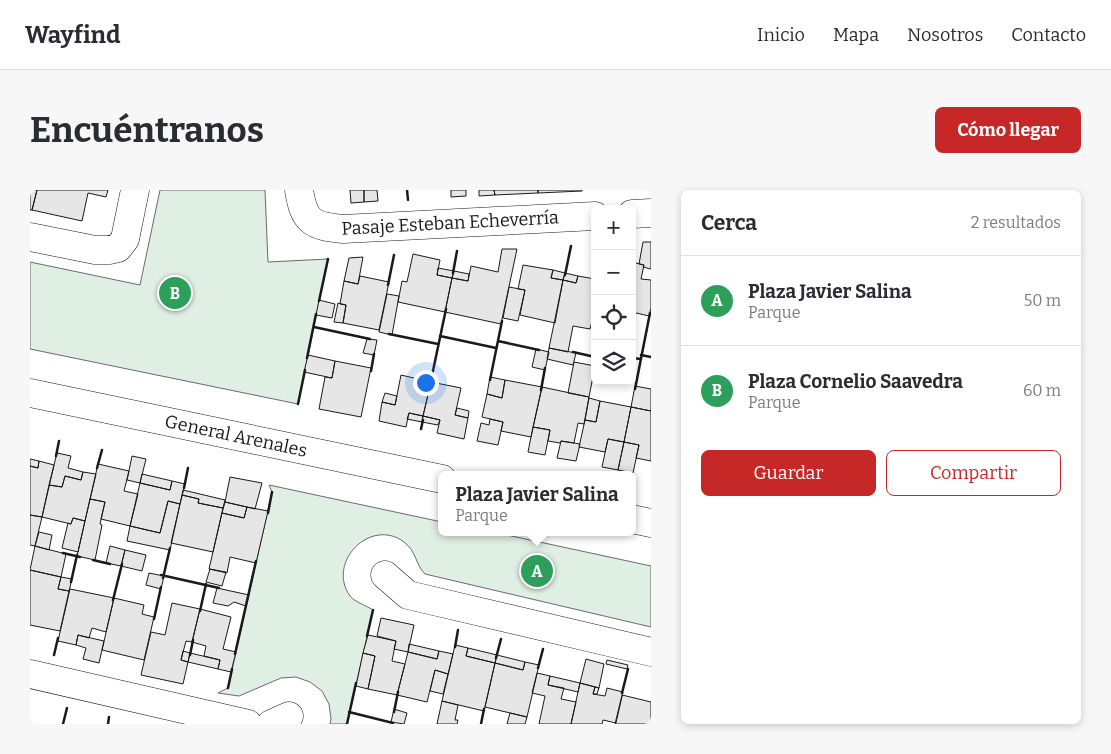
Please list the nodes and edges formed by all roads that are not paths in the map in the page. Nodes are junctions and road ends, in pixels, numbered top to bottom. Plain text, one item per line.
1 (135, 190) edge
2 (299, 190) edge
3 (651, 213) edge
4 (636, 214) edge
5 (591, 216) edge
6 (30, 237) edge
7 (30, 393) edge
8 (438, 478) edge
9 (636, 519) edge
10 (651, 522) edge
11 (385, 575) dead end
12 (651, 652) edge
13 (30, 674) edge
14 (248, 724) edge

1 - 6 street
2 - 5 street, Pasaje Esteban Echeverría
3 - 4 street
7 - 8 street, General Arenales
9 - 10 street
11 - 12 street
13 - 14 street

